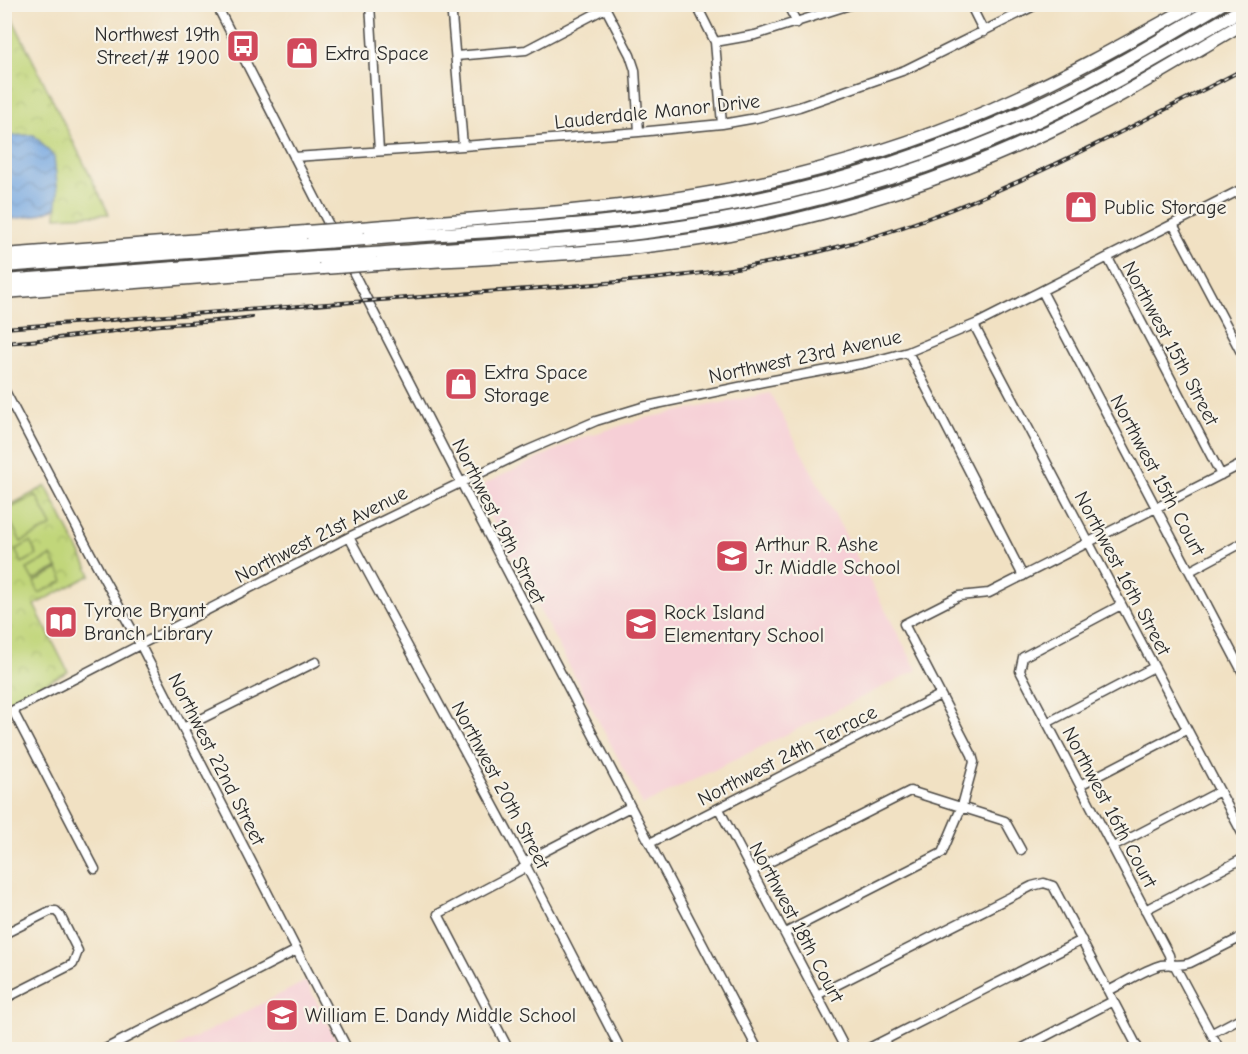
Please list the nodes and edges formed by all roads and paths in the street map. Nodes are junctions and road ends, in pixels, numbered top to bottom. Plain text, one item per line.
1 (216, 4) edge
2 (370, 4) edge
3 (451, 4) edge
4 (696, 4) edge
5 (787, 4) edge
6 (853, 4) edge
7 (970, 4) edge
8 (1038, 4) edge
9 (1196, 4) edge
10 (1221, 4) edge
11 (605, 6) edge
12 (1244, 8) edge
13 (796, 23) junction
14 (1244, 23) edge
15 (1244, 31) edge
16 (984, 32) junction
17 (715, 42) junction
18 (1200, 49) junction
19 (456, 56) junction
20 (1022, 113) junction
21 (722, 124) junction
22 (639, 132) junction
23 (912, 141) junction
24 (463, 146) junction
25 (379, 151) junction
26 (294, 157) junction
27 (910, 172) junction
28 (1241, 189) edge
29 (1244, 200) edge
30 (816, 215) junction
31 (1173, 224) junction
32 (362, 233) junction
33 (308, 238) junction
34 (4, 255) edge
35 (1108, 258) junction
36 (374, 259) junction
37 (321, 263) junction
38 (4, 266) edge
39 (4, 281) edge
40 (1042, 291) junction
41 (4, 292) edge
42 (974, 325) junction
43 (908, 352) junction
44 (1244, 358) edge
45 (4, 389) edge
46 (1244, 463) edge
47 (1221, 475) junction
48 (461, 482) junction
49 (1156, 508) junction
50 (349, 537) junction
51 (1244, 542) edge
52 (1089, 543) junction
53 (1190, 571) junction
54 (1023, 576) junction
55 (1121, 605) junction
56 (141, 646) junction
57 (316, 662) dead end
58 (1154, 667) junction
59 (1244, 675) edge
60 (940, 695) junction
61 (9, 713) edge
62 (1047, 723) junction
63 (183, 728) junction
64 (1186, 730) junction
65 (1080, 786) junction
66 (1220, 791) junction
67 (962, 806) junction
68 (630, 807) junction
69 (719, 809) junction
70 (1244, 837) edge
71 (650, 843) junction
72 (1113, 848) junction
73 (1021, 850) dead end
74 (1244, 858) edge
75 (525, 864) junction
76 (95, 869) dead end
77 (752, 871) junction
78 (1145, 910) junction
79 (785, 933) junction
80 (4, 934) edge
81 (1244, 936) edge
82 (1082, 940) junction
83 (297, 950) junction
84 (1173, 965) junction
85 (1108, 991) junction
86 (817, 995) junction
87 (4, 999) edge
88 (1113, 1001) junction
89 (1244, 1016) edge
90 (1212, 1034) junction
91 (103, 1050) edge
92 (348, 1050) edge
93 (509, 1050) edge
94 (621, 1050) edge
95 (758, 1050) edge
96 (846, 1050) edge
97 (865, 1050) edge
98 (1018, 1050) edge
99 (1139, 1050) edge
100 (1220, 1050) edge

1 - 26 street, Northwest 19th Street
2 - 25 street
3 - 19 street
4 - 17 street
5 - 13 street
6 - 13 street
7 - 16 street
8 - 16 street, Lauderdale Manor Drive
9 - 23 highway
10 - 20 highway
11 - 19 street
11 - 22 street
12 - 27 highway
13 - 17 street
14 - 18 highway
15 - 18 highway
16 - 21 street, Lauderdale Manor Drive
17 - 21 street
18 - 30 highway
19 - 24 street
20 - 23 highway
20 - 32 highway
21 - 22 street, Lauderdale Manor Drive
22 - 24 street, Lauderdale Manor Drive
23 - 32 highway
24 - 25 street, Lauderdale Manor Drive
25 - 26 street, Lauderdale Manor Drive
26 - 48 street, Northwest 19th Street
27 - 30 highway
27 - 36 highway
28 - 29 street
28 - 31 street, Northwest 23rd Avenue
30 - 36 highway
31 - 35 street, Northwest 23rd Avenue
31 - 44 street
32 - 33 highway, bridge
33 - 34 highway
33 - 38 highway
35 - 40 street, Northwest 23rd Avenue
35 - 47 street, Northwest 15th Street
36 - 37 highway, bridge
37 - 39 highway
37 - 41 highway
40 - 42 street, Northwest 23rd Avenue
40 - 49 street, Northwest 15th Court
42 - 43 street, Northwest 23rd Avenue
42 - 52 street, Northwest 16th Street
43 - 48 street, Northwest 23rd Avenue
43 - 54 street
45 - 56 street, Northwest 22nd Street
46 - 47 street
47 - 49 street
48 - 50 street, Northwest 21st Avenue
48 - 68 street, Northwest 19th Street
49 - 52 street
49 - 53 street, Northwest 15th Court
50 - 56 street, Northwest 21st Avenue
50 - 75 street, Northwest 20th Street
51 - 53 street
52 - 54 street
52 - 55 street, Northwest 16th Street
53 - 59 street, Northwest 15th Court
54 - 60 street
55 - 58 street, Northwest 16th Street
55 - 62 street, Northwest 16th Court
56 - 61 street, Northwest 21st Avenue
56 - 63 street, Northwest 22nd Street
57 - 63 street
58 - 62 street
58 - 64 street, Northwest 16th Street
60 - 67 street
60 - 69 street, Northwest 24th Terrace
61 - 76 street
62 - 65 street, Northwest 16th Court
63 - 83 street, Northwest 22nd Street
64 - 65 street
64 - 66 street, Northwest 16th Street
65 - 72 street, Northwest 16th Court
66 - 70 street, Northwest 16th Street
66 - 72 street
67 - 73 street
67 - 77 street
67 - 79 street
68 - 71 street, Northwest 19th Street
68 - 75 street
69 - 71 street, Northwest 24th Terrace
69 - 77 street, Northwest 18th Court
71 - 95 street, Northwest 19th Street
72 - 78 street, Northwest 16th Court
74 - 78 street
75 - 93 street
75 - 94 street, Northwest 20th Street
77 - 79 street, Northwest 18th Court
78 - 84 street, Northwest 16th Court
79 - 86 street, Northwest 18th Court
80 - 87 street
81 - 84 street
82 - 85 street
82 - 86 street
82 - 97 street
83 - 91 street
83 - 92 street, Northwest 22nd Street
84 - 85 street
84 - 90 street, Northwest 16th Court
85 - 88 street
86 - 96 street, Northwest 18th Court
88 - 98 street
88 - 99 street
89 - 90 street
90 - 100 street, Northwest 16th Court

